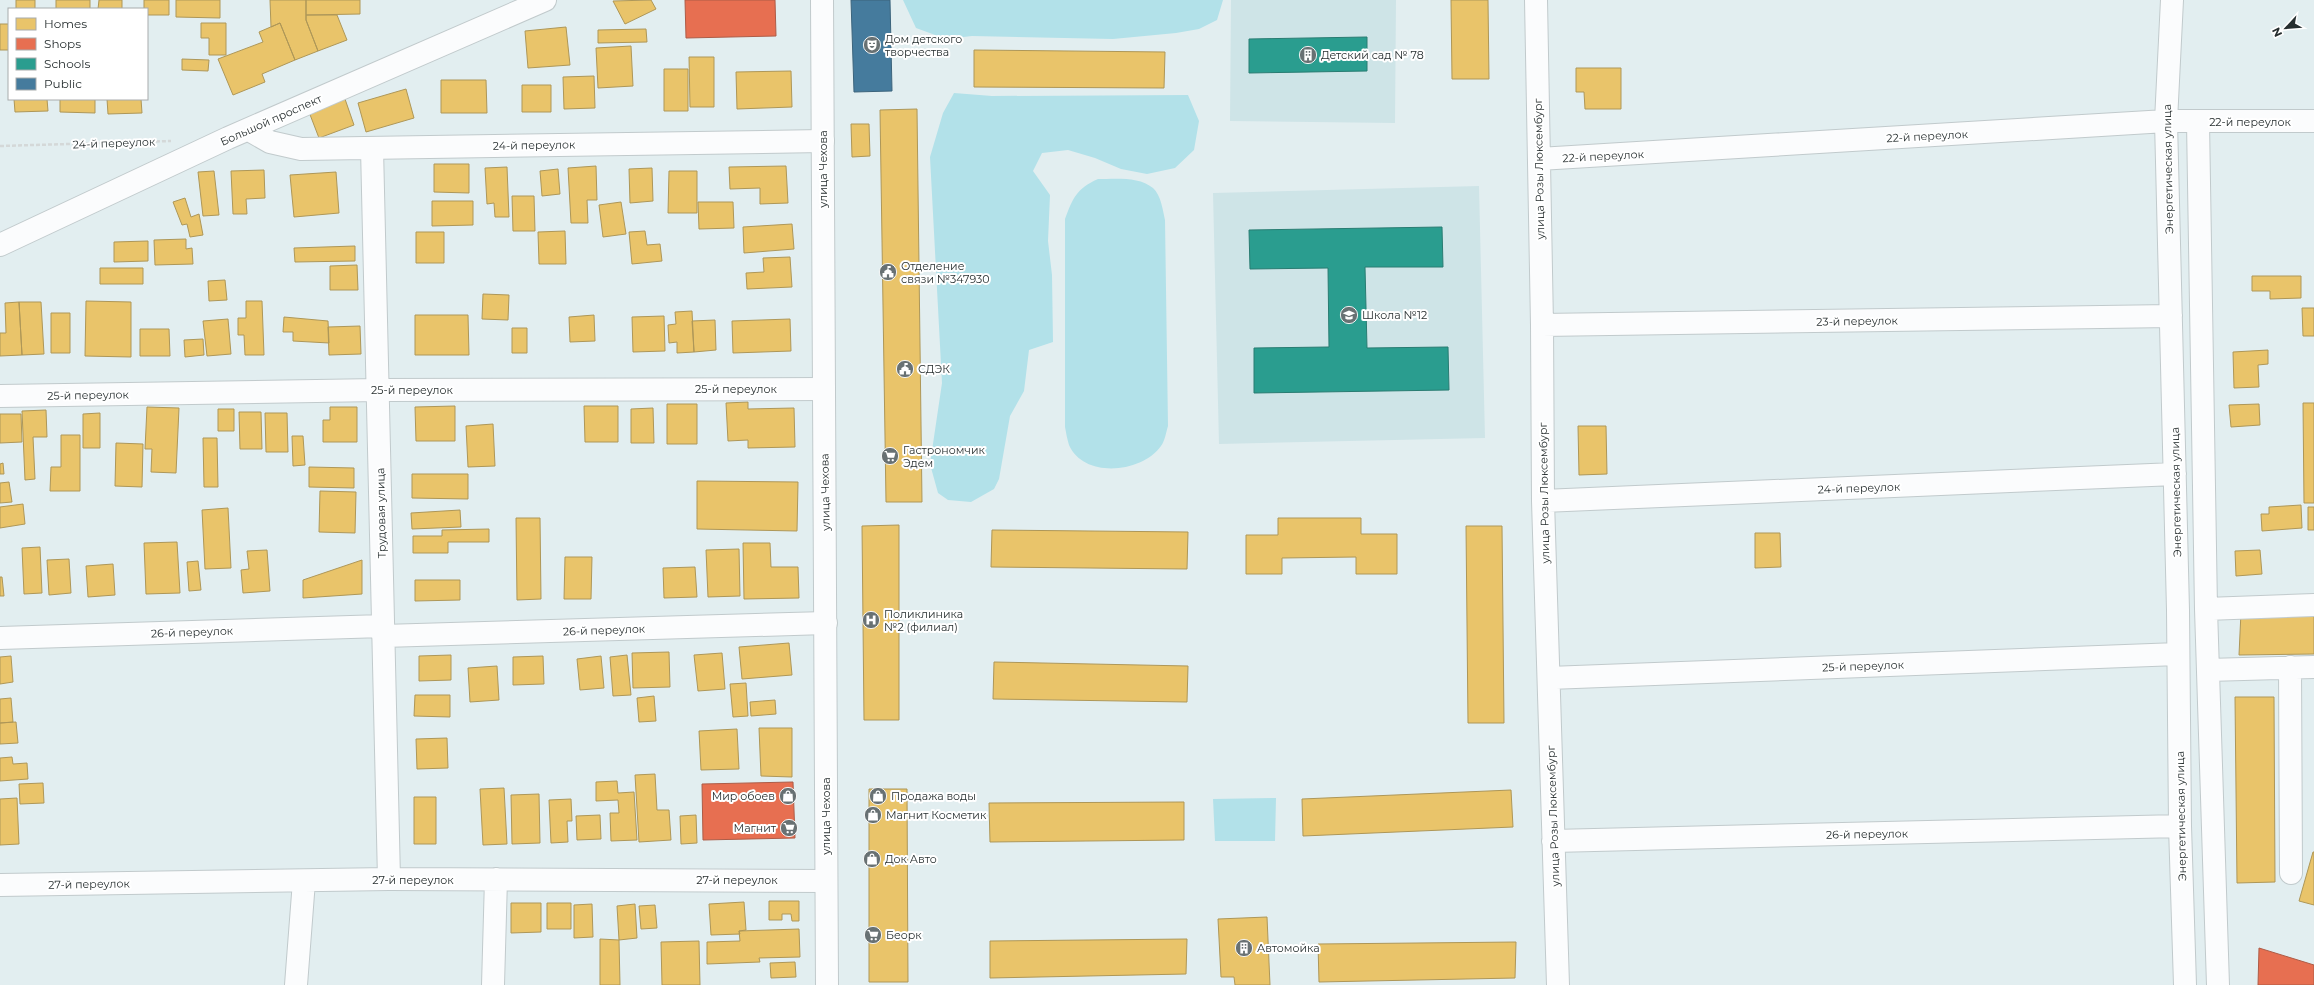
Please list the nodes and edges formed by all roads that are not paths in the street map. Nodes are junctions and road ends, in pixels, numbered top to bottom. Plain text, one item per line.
1 (545, 0) edge
2 (822, 0) edge
3 (1536, 0) edge
4 (2172, 0) edge
5 (2166, 121) junction
6 (2314, 121) edge
7 (2198, 122) junction
8 (249, 130) junction
9 (823, 141) junction
10 (372, 148) junction
11 (1539, 159) junction
12 (0, 245) edge
13 (2171, 316) junction
14 (1542, 325) junction
15 (824, 389) junction
16 (378, 390) junction
17 (0, 396) edge
18 (2175, 474) junction
19 (1543, 501) junction
20 (2204, 524) junction
21 (2176, 525) junction
22 (2314, 605) edge
23 (2206, 609) junction
24 (826, 624) junction
25 (383, 631) junction
26 (0, 638) edge
27 (2178, 654) junction
28 (2290, 667) junction
29 (2314, 667) edge
30 (2208, 670) junction
31 (1549, 678) junction
32 (2180, 826) junction
33 (1553, 841) junction
34 (2292, 873) dead end
35 (389, 879) junction
36 (496, 880) junction
37 (304, 881) junction
38 (826, 881) junction
39 (0, 885) edge
40 (296, 985) edge
41 (493, 985) edge
42 (827, 985) edge
43 (1558, 985) edge
44 (2184, 985) edge
45 (2218, 985) edge

1 - 8 street, Большой проспект
2 - 9 street, улица Чехова
3 - 11 street, улица Розы Люксембург
4 - 5 street, Энергетическая улица
5 - 7 street, 22-й переулок
5 - 11 street, 22-й переулок
5 - 13 street, Энергетическая улица
6 - 7 street, 22-й переулок
7 - 20 street
8 - 10 street, 24-й переулок
8 - 12 street, Большой проспект
9 - 10 street, 24-й переулок
9 - 15 street, улица Чехова
10 - 16 street, Трудовая улица
11 - 14 street, улица Розы Люксембург
13 - 14 street, 23-й переулок
13 - 18 street, Энергетическая улица
14 - 19 street, улица Розы Люксембург
15 - 16 street, 25-й переулок
15 - 24 street, улица Чехова
16 - 17 street, 25-й переулок
16 - 25 street, Трудовая улица
18 - 19 street, 24-й переулок
18 - 21 street, Энергетическая улица
19 - 31 street, улица Розы Люксембург
20 - 21 street
20 - 23 street
21 - 27 street, Энергетическая улица
22 - 23 street
23 - 30 street
24 - 25 street, 26-й переулок
24 - 38 street, улица Чехова
25 - 26 street, 26-й переулок
25 - 35 street, Трудовая улица
27 - 31 street, 25-й переулок
27 - 32 street, Энергетическая улица
28 - 29 street
28 - 30 street
28 - 34 street
30 - 45 street
31 - 33 street, улица Розы Люксембург
32 - 33 street, 26-й переулок
32 - 44 street, Энергетическая улица
33 - 43 street, улица Розы Люксембург
35 - 36 street, 27-й переулок
35 - 37 street, 27-й переулок
36 - 38 street, 27-й переулок
36 - 41 street
37 - 39 street, 27-й переулок
37 - 40 street
38 - 42 street, улица Чехова

